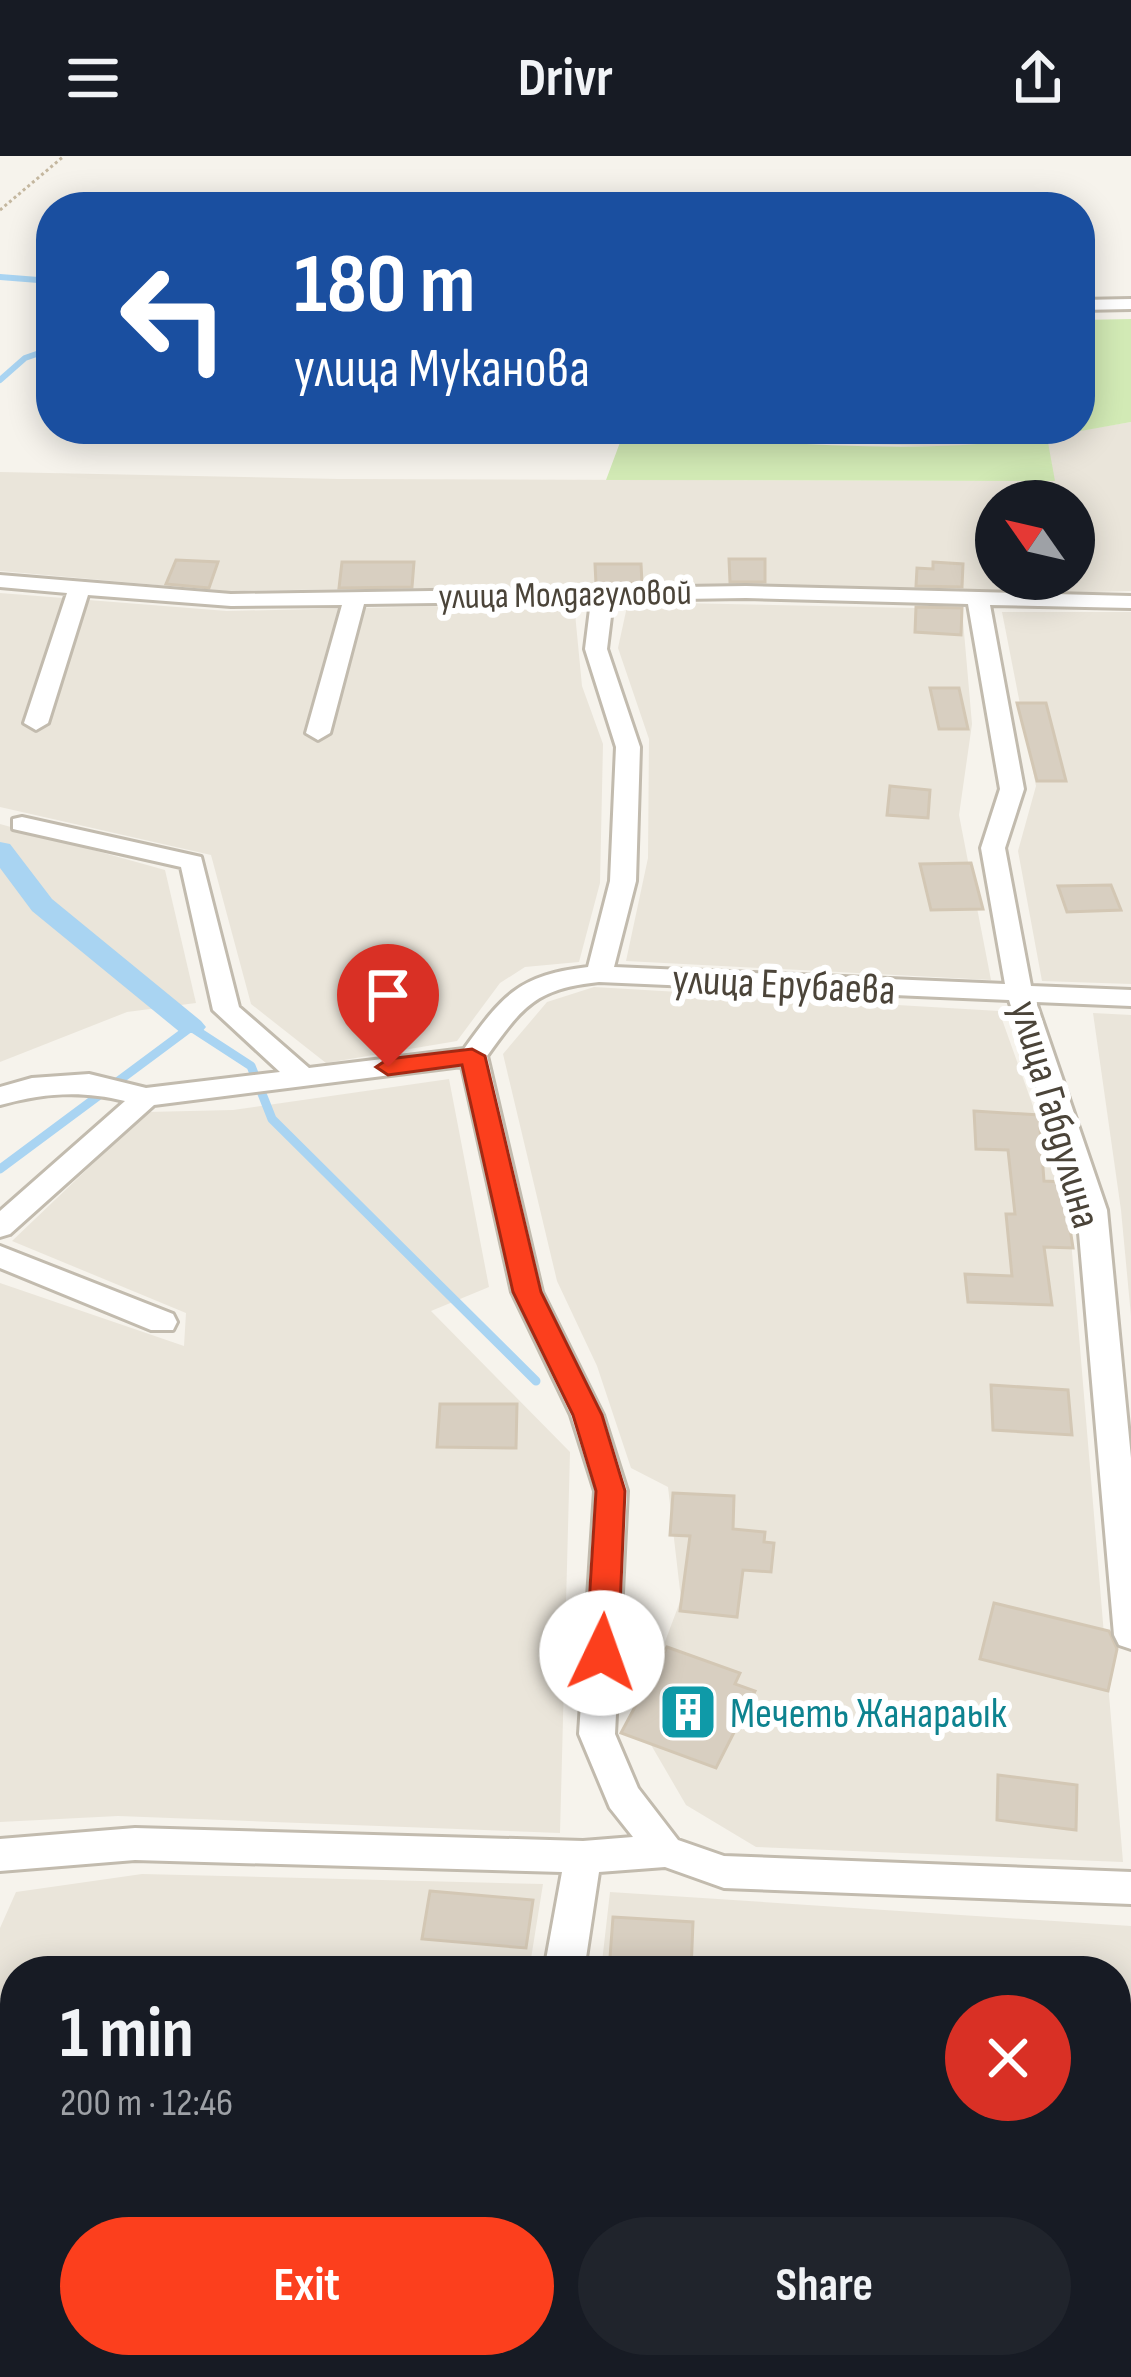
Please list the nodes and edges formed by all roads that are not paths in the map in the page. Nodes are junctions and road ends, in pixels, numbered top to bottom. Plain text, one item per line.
1 (1131, 304) edge
2 (1095, 305) edge
3 (0, 581) edge
4 (79, 588) junction
5 (603, 593) junction
6 (355, 596) junction
7 (975, 600) edge
8 (978, 600) joint
9 (1131, 602) edge
10 (36, 723) dead end
11 (318, 733) dead end
12 (22, 824) dead end
13 (599, 974) junction
14 (1020, 995) junction
15 (1131, 998) edge
16 (472, 1056) junction
17 (304, 1078) junction
18 (0, 1096) edge
19 (146, 1097) junction
20 (0, 1227) edge
21 (0, 1256) edge
22 (162, 1322) dead end
23 (1131, 1635) edge
24 (665, 1851) junction
25 (0, 1856) edge
26 (584, 1857) junction
27 (1131, 1888) edge
28 (567, 1956) edge

1 - 2 street
3 - 4 street, улица Молдагуловой
4 - 6 street, улица Молдагуловой
4 - 10 street
5 - 6 street, улица Молдагуловой
5 - 7 street, улица Молдагуловой
5 - 13 street
6 - 11 street
8 - 9 street, улица Молдагуловой
8 - 14 street, улица Габдулина
12 - 17 street
13 - 14 street, улица Ерубаева
13 - 16 street, улица Ерубаева
14 - 15 street, улица Ерубаева
14 - 23 street, улица Габдулина
16 - 17 street
16 - 24 street
17 - 19 street
18 - 19 street
19 - 20 street
21 - 22 street
24 - 26 street
24 - 27 street
25 - 26 street
26 - 28 street

